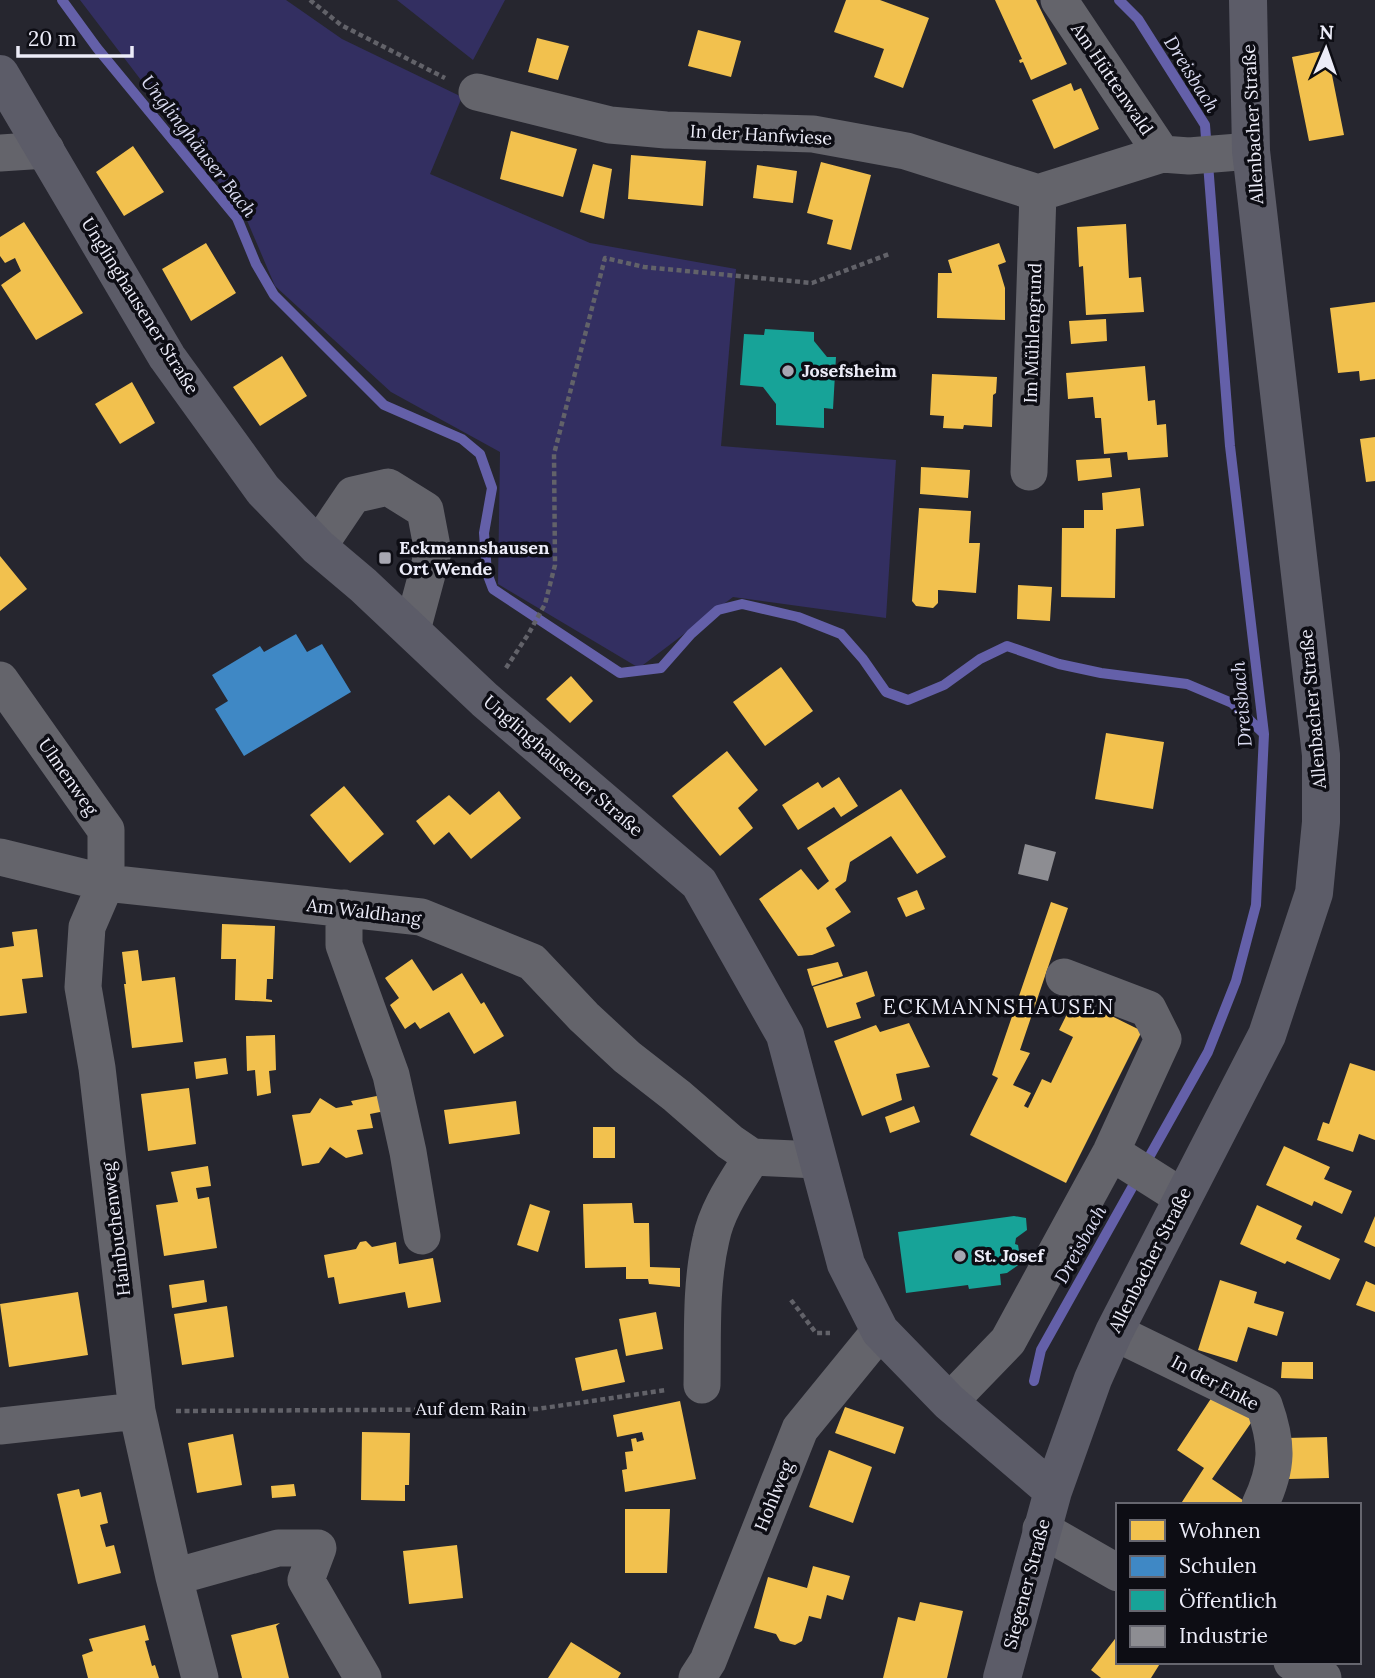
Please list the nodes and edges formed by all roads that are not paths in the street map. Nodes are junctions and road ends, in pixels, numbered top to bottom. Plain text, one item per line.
1 (1059, 0) edge
2 (1248, 0) edge
3 (0, 74) edge
4 (477, 92) road end
5 (46, 150) junction
6 (1238, 152) junction
7 (0, 153) edge
8 (1175, 155) junction
9 (1038, 193) junction
10 (1029, 472) dead end
11 (318, 547) junction
12 (412, 630) junction
13 (0, 680) edge
14 (0, 857) edge
15 (106, 883) junction
16 (344, 908) junction
17 (1064, 977) dead end
18 (1116, 1156) junction
19 (752, 1157) junction
20 (817, 1160) junction
21 (1169, 1188) junction
22 (422, 1236) dead end
23 (880, 1331) junction
24 (1114, 1332) junction
25 (702, 1385) road end
26 (949, 1402) junction
27 (137, 1411) junction
28 (0, 1426) edge
29 (1053, 1490) junction
30 (1261, 1503) edge
31 (1041, 1529) junction
32 (1116, 1572) edge
33 (174, 1577) junction
34 (1296, 1664) edge
35 (200, 1678) edge
36 (363, 1678) edge
37 (697, 1678) edge
38 (1002, 1678) edge
39 (1323, 1678) edge

1 - 8 street, Am Hüttenwald
2 - 6 main road, Allenbacher Straße
3 - 5 main road, Unglinghausener Straße
4 - 9 street, In der Hanfwiese
5 - 7 street
5 - 11 main road, Unglinghausener Straße
6 - 8 street
6 - 21 main road, Allenbacher Straße
8 - 9 street
9 - 10 street, Im Mühlengrund
11 - 12 main road, Unglinghausener Straße
11 - 12 street
12 - 20 main road, Unglinghausener Straße
13 - 15 street, Ulmenweg
14 - 15 street, Am Waldhang
15 - 16 street, Am Waldhang
15 - 27 street, Hainbuchenweg
16 - 19 street, Am Waldhang
16 - 22 street
17 - 18 street
18 - 21 street
18 - 26 street
19 - 20 street
19 - 25 street
20 - 23 main road, Unglinghausener Straße
21 - 24 main road, Allenbacher Straße
23 - 26 main road, Unglinghausener Straße
23 - 37 street, Hohlweg
24 - 29 main road, Allenbacher Straße
24 - 30 street, In der Enke
26 - 29 main road, Unglinghausener Straße
27 - 28 street
27 - 33 street, Hainbuchenweg
29 - 31 main road, Siegener Straße
31 - 32 street
31 - 38 main road, Siegener Straße
33 - 35 street, Hainbuchenweg
33 - 36 street
34 - 39 street

